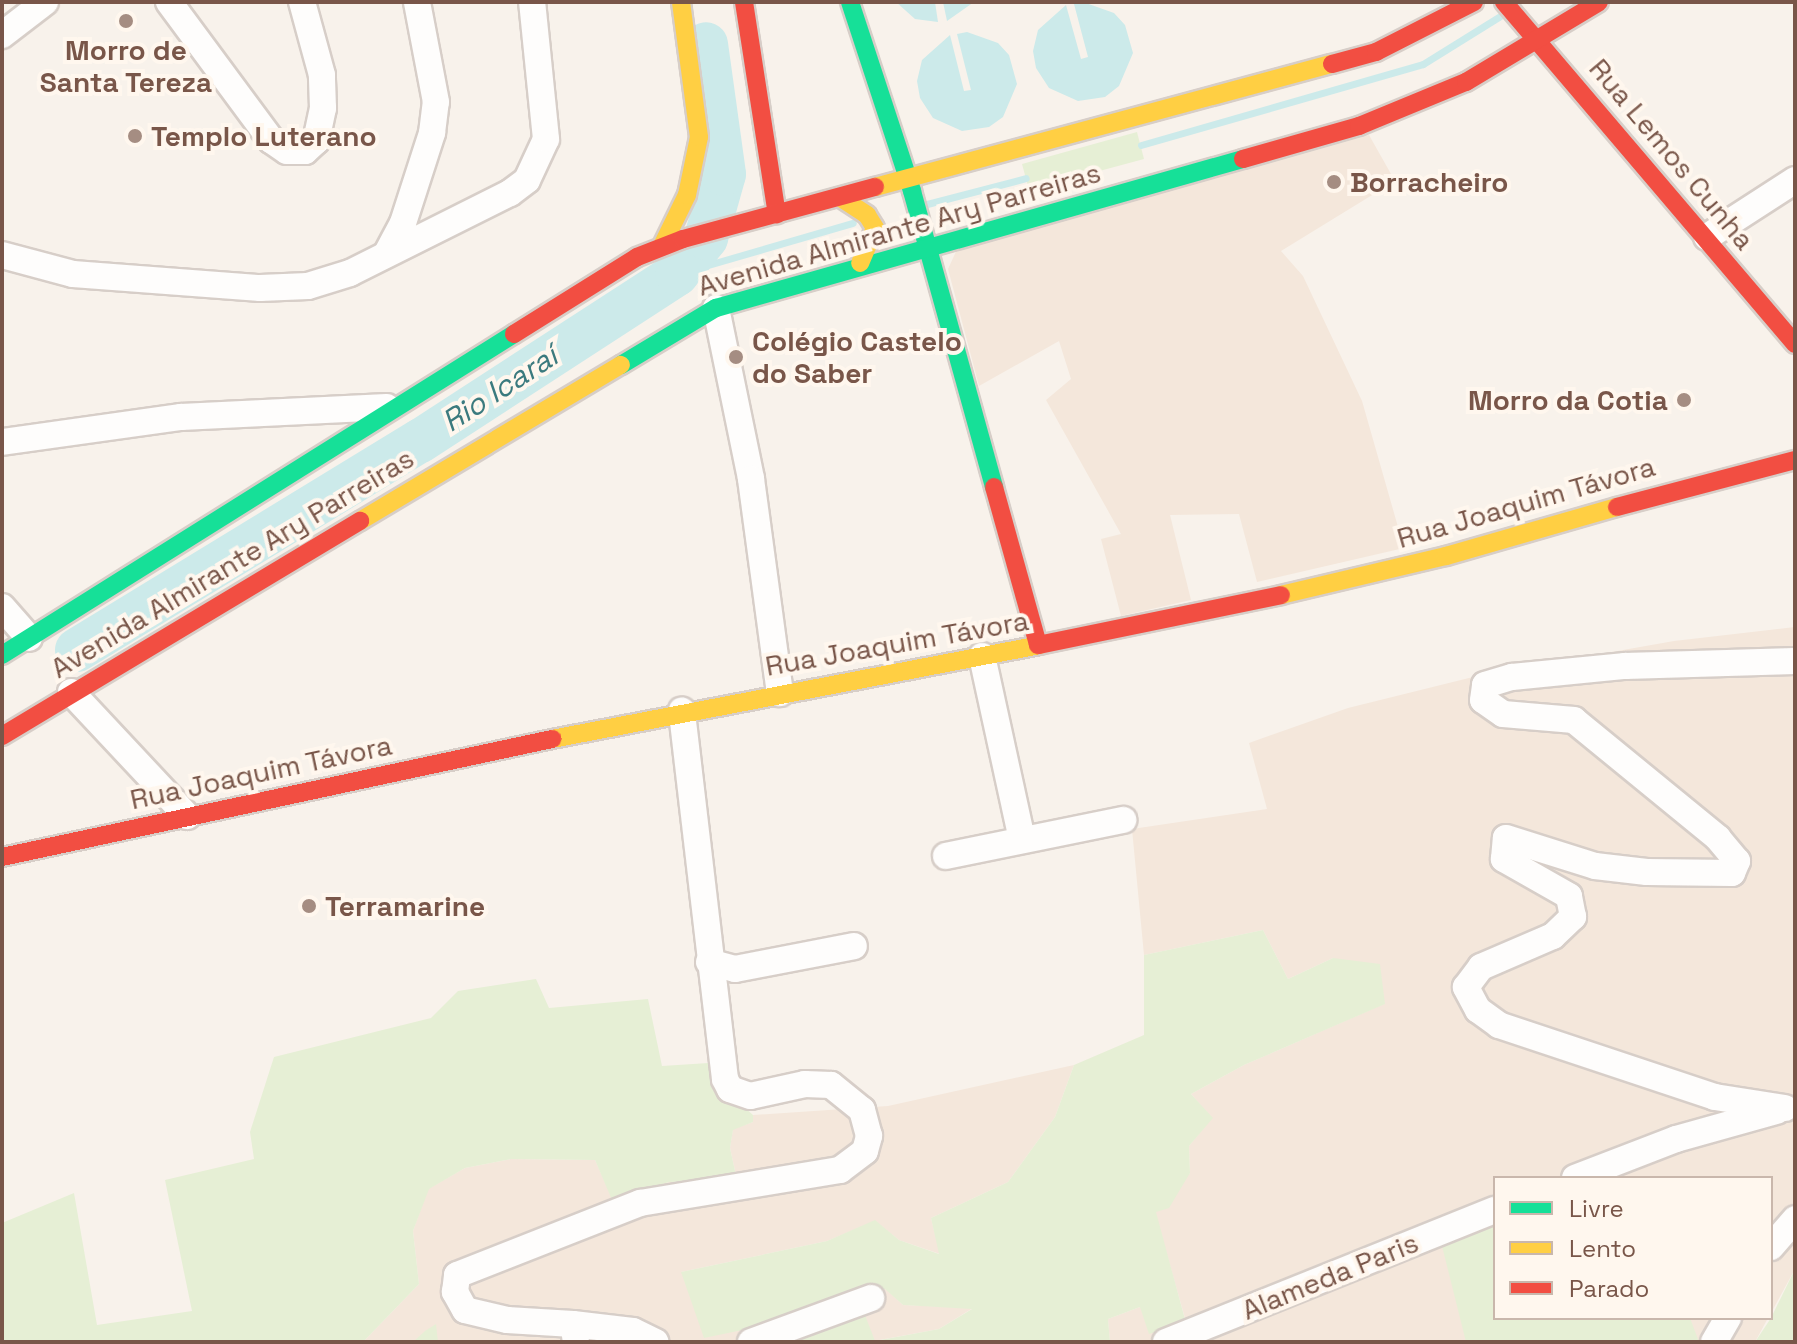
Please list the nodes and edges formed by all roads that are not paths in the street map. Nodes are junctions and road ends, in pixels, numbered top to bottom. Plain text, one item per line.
1 (45, 2) edge
2 (169, 2) edge
3 (302, 2) edge
4 (417, 2) edge
5 (532, 2) edge
6 (681, 2) edge
7 (744, 2) edge
8 (850, 2) edge
9 (1474, 2) edge
10 (1599, 2) edge
11 (1506, 4) edge
12 (2, 35) edge
13 (1538, 39) junction
14 (1795, 180) edge
15 (910, 185) junction
16 (841, 198) junction
17 (777, 214) junction
18 (1707, 237) junction
19 (926, 242) junction
20 (662, 246) junction
21 (387, 253) junction
22 (2, 255) edge
23 (860, 263) junction
24 (716, 308) junction
25 (1795, 344) edge
26 (406, 403) junction
27 (2, 442) edge
28 (1795, 460) edge
29 (2, 607) edge
30 (29, 638) junction
31 (1038, 645) junction
32 (2, 655) edge
33 (982, 656) junction
34 (1795, 661) edge
35 (71, 692) junction
36 (780, 693) junction
37 (682, 711) junction
38 (2, 736) edge
39 (187, 816) junction
40 (1123, 820) dead end
41 (1022, 840) junction
42 (946, 856) dead end
43 (2, 857) edge
44 (854, 946) dead end
45 (709, 962) junction
46 (1790, 1108) edge
47 (1580, 1176) edge
48 (1493, 1211) edge
49 (1795, 1219) edge
50 (1773, 1245) edge
51 (871, 1298) dead end
52 (1727, 1320) edge
53 (574, 1333) edge
54 (656, 1342) edge
55 (751, 1342) edge
56 (1166, 1342) edge
57 (1714, 1342) edge

1 - 12 street
2 - 3 street
4 - 21 street
5 - 21 street
6 - 20 main road
7 - 17 main road
8 - 15 main road
9 - 15 main road, Avenida Almirante Ary Parreiras
10 - 13 main road, Avenida Almirante Ary Parreiras
11 - 13 main road, Rua Lemos Cunha
13 - 18 main road, Rua Lemos Cunha
13 - 19 main road, Avenida Almirante Ary Parreiras
14 - 18 street
15 - 16 main road, Avenida Almirante Ary Parreiras
15 - 19 main road
16 - 17 main road, Avenida Almirante Ary Parreiras
16 - 23 main road
17 - 20 main road, Avenida Almirante Ary Parreiras
18 - 25 main road, Rua Lemos Cunha
19 - 23 main road, Avenida Almirante Ary Parreiras
19 - 31 main road
20 - 26 main road, Avenida Almirante Ary Parreiras
21 - 22 street
23 - 24 main road, Avenida Almirante Ary Parreiras
24 - 35 main road, Avenida Almirante Ary Parreiras
24 - 36 street
26 - 27 street
26 - 30 main road, Avenida Almirante Ary Parreiras
28 - 31 main road, Rua Joaquim Távora
29 - 30 street
30 - 32 main road, Avenida Almirante Ary Parreiras
31 - 33 main road, Rua Joaquim Távora
33 - 36 main road, Rua Joaquim Távora
33 - 41 street
34 - 46 street
35 - 38 main road, Avenida Almirante Ary Parreiras
35 - 39 street
36 - 37 main road, Rua Joaquim Távora
37 - 39 main road, Rua Joaquim Távora
37 - 45 street
39 - 43 main road, Rua Joaquim Távora
40 - 41 street
41 - 42 street
44 - 45 street
45 - 53 street
46 - 47 street
48 - 56 street, Alameda Paris
49 - 50 street
51 - 55 street
52 - 57 street
53 - 54 street

